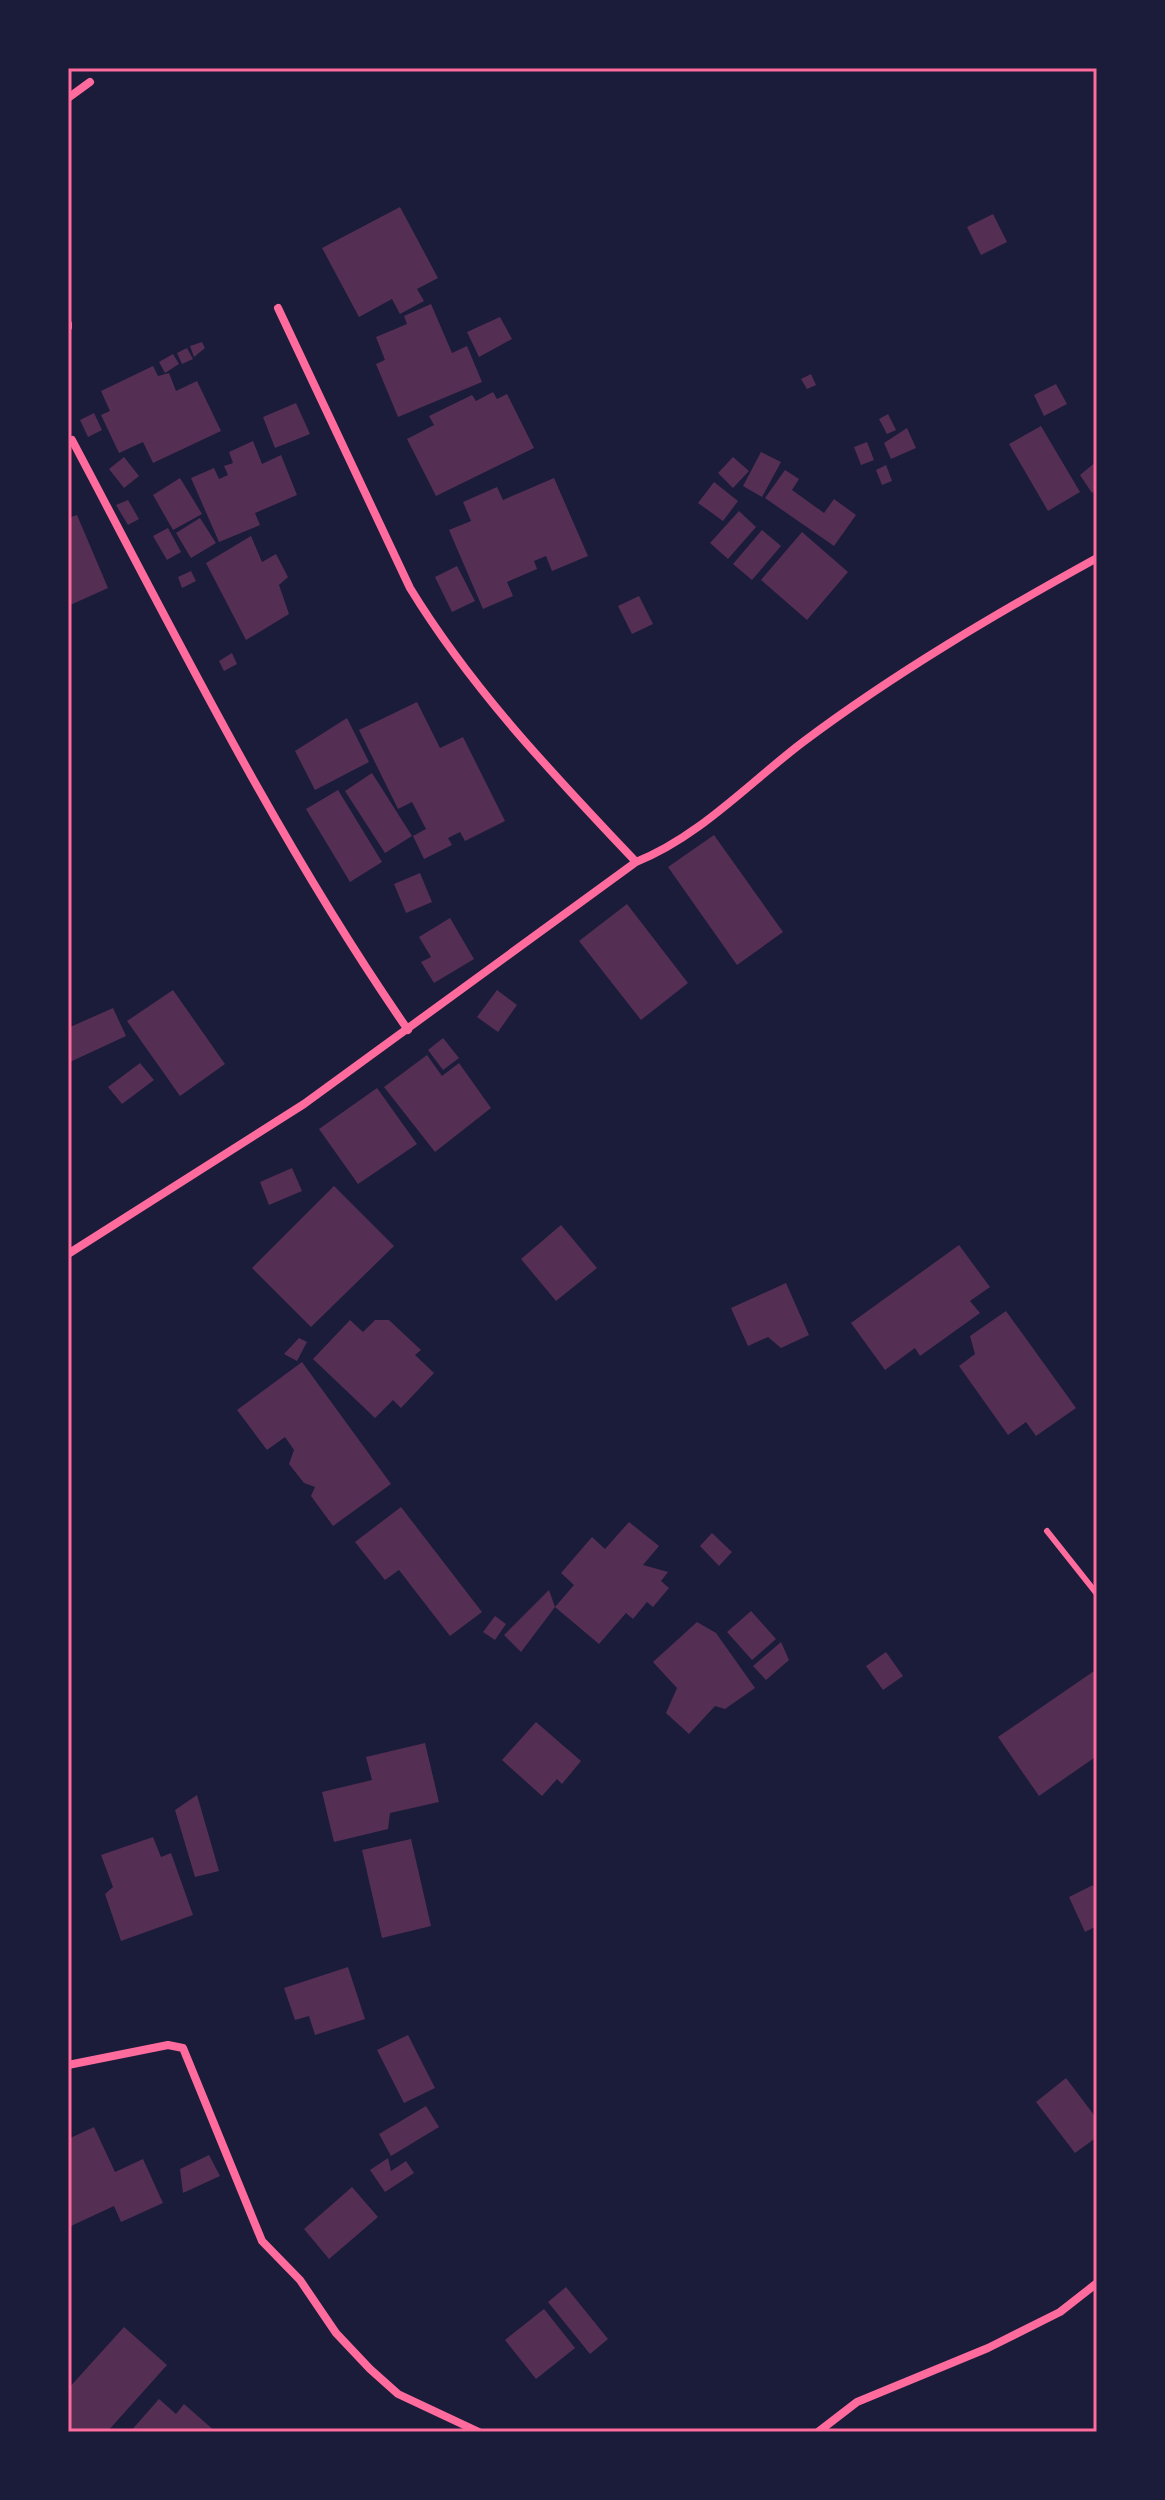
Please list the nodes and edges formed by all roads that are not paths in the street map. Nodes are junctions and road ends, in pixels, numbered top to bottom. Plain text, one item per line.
1 (90, 82) dead end
2 (68, 98) edge
3 (278, 308) dead end
4 (72, 440) dead end
5 (1097, 558) edge
6 (636, 862) junction
7 (408, 1030) junction
8 (68, 1254) edge
9 (1047, 1531) dead end
10 (1097, 1594) edge
11 (68, 2065) edge
12 (1097, 2283) edge
13 (479, 2432) edge
14 (818, 2432) edge

1 - 2 street
3 - 6 street
4 - 7 street
5 - 6 street
6 - 7 street
7 - 8 street
9 - 10 lane
11 - 13 street
12 - 14 street

